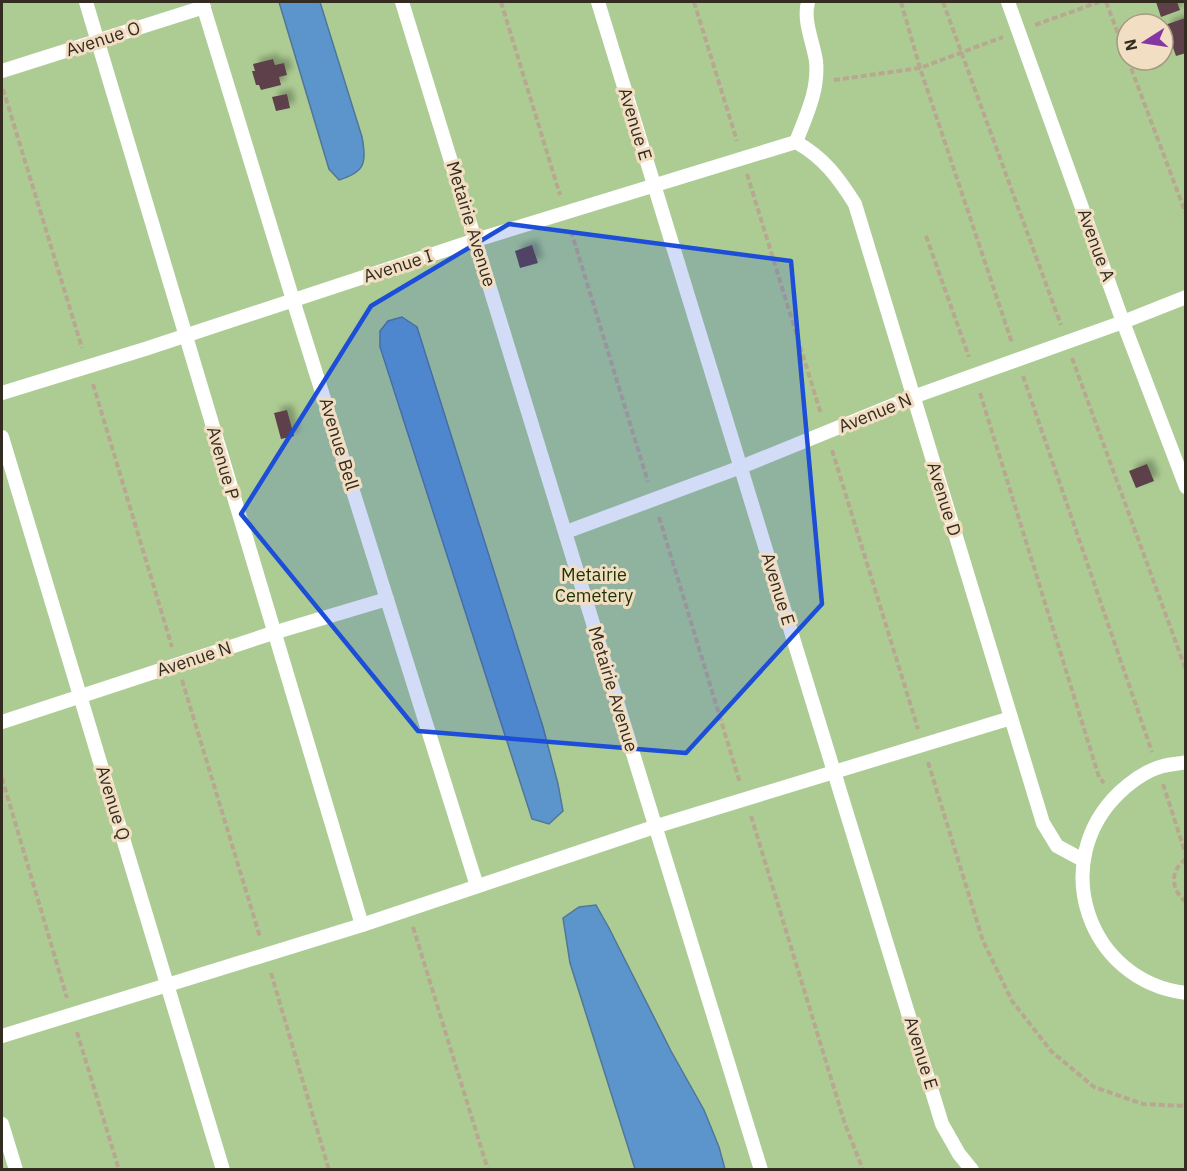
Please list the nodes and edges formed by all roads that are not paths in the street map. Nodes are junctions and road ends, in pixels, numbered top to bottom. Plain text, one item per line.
1 (86, 2) edge
2 (402, 2) edge
3 (598, 2) edge
4 (1008, 2) edge
5 (203, 4) edge
6 (804, 5) edge
7 (98, 40) junction
8 (2, 71) edge
9 (796, 142) junction
10 (654, 187) junction
11 (476, 240) junction
12 (1185, 297) edge
13 (293, 300) junction
14 (1123, 322) junction
15 (186, 336) junction
16 (2, 393) edge
17 (913, 397) junction
18 (2, 437) edge
19 (741, 467) junction
20 (1185, 487) edge
21 (566, 532) junction
22 (387, 599) junction
23 (273, 633) junction
24 (80, 695) junction
25 (1011, 718) junction
26 (2, 722) edge
27 (1185, 762) edge
28 (834, 771) junction
29 (654, 827) junction
30 (1083, 860) junction
31 (477, 886) junction
32 (362, 925) junction
33 (168, 984) junction
34 (1185, 993) edge
35 (2, 1036) edge
36 (2, 1124) edge
37 (16, 1170) edge
38 (223, 1170) edge
39 (760, 1170) edge
40 (972, 1170) edge

1 - 7 lane, Avenue P
2 - 11 lane, Metairie Avenue
3 - 10 lane, Avenue E
4 - 14 lane, Avenue A
5 - 7 lane, Avenue O
5 - 13 lane, Avenue Bell
6 - 9 lane
7 - 8 lane, Avenue O
7 - 15 lane, Avenue P
9 - 10 lane, Avenue I
9 - 17 lane, Avenue D
10 - 11 lane, Avenue I
10 - 19 lane, Avenue E
11 - 13 lane, Avenue I
11 - 21 lane, Metairie Avenue
12 - 14 lane, Avenue N
13 - 15 lane, Avenue I
13 - 22 lane, Avenue Bell
14 - 17 lane, Avenue N
14 - 20 lane, Avenue A
15 - 16 lane, Avenue I
15 - 23 lane, Avenue P
17 - 19 lane, Avenue N
17 - 25 lane, Avenue D
18 - 24 lane, Avenue Q
19 - 21 lane, Avenue N
19 - 28 lane, Avenue E
21 - 29 lane, Metairie Avenue
22 - 23 lane, Avenue N
22 - 31 lane, Avenue Bell
23 - 24 lane, Avenue N
23 - 32 lane, Avenue P
24 - 26 lane, Avenue N
24 - 33 lane, Avenue Q
25 - 28 lane
25 - 30 lane, Avenue D
27 - 30 lane
28 - 29 lane
28 - 40 lane, Avenue E
29 - 31 lane
29 - 39 lane, Metairie Avenue
30 - 34 lane
31 - 32 lane
32 - 33 lane
33 - 35 lane
33 - 38 lane, Avenue Q
36 - 37 lane

